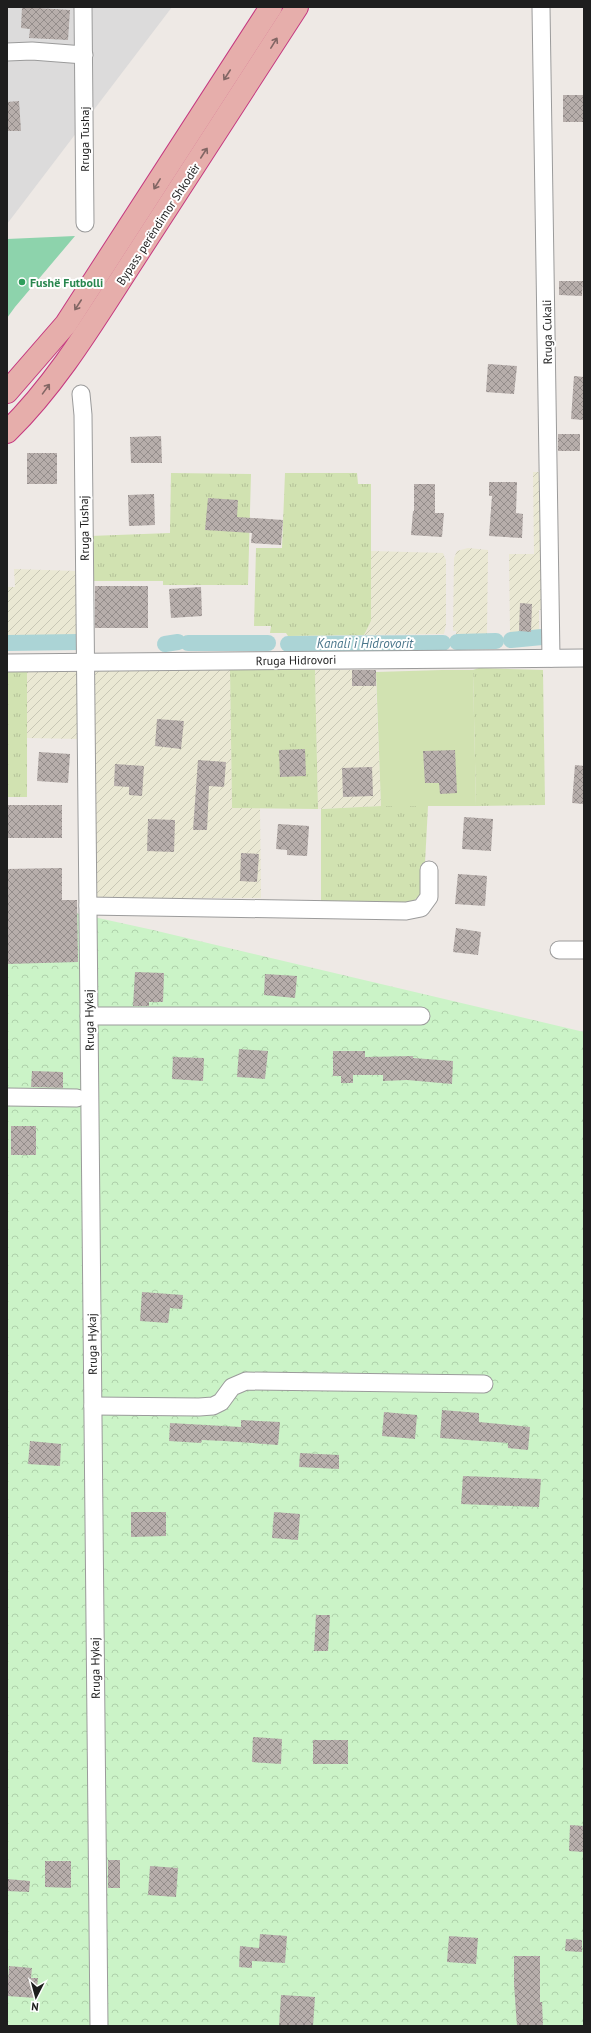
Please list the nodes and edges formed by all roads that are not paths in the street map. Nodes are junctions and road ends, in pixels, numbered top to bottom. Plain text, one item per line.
1 (84, 7) edge
2 (271, 7) edge
3 (297, 7) edge
4 (541, 7) edge
5 (7, 52) edge
6 (84, 55) junction
7 (85, 223) dead end
8 (7, 392) edge
9 (81, 394) dead end
10 (7, 432) edge
11 (551, 658) junction
12 (584, 658) edge
13 (86, 662) junction
14 (7, 663) edge
15 (429, 870) dead end
16 (88, 906) junction
17 (559, 950) dead end
18 (584, 950) edge
19 (89, 1016) junction
20 (421, 1016) dead end
21 (7, 1097) edge
22 (77, 1098) dead end
23 (484, 1384) dead end
24 (93, 1406) junction
25 (99, 2026) edge

1 - 6 street, Rruga Tushaj
2 -> 8 highway, Bypass perëndimor Shkodër
10 -> 3 highway, Bypass perëndimor Shkodër
4 - 11 street, Rruga Cukali
5 - 6 street
6 - 7 street, Rruga Tushaj
9 - 13 street, Rruga Tushaj
11 - 12 street, Rruga Hidrovori
11 - 13 street, Rruga Hidrovori
13 - 14 street, Rruga Hidrovori
13 - 16 street, Rruga Hykaj
15 - 16 street
16 - 19 street, Rruga Hykaj
17 - 18 street
19 - 20 street
19 - 24 street, Rruga Hykaj
21 - 22 street
23 - 24 street
24 - 25 street, Rruga Hykaj

